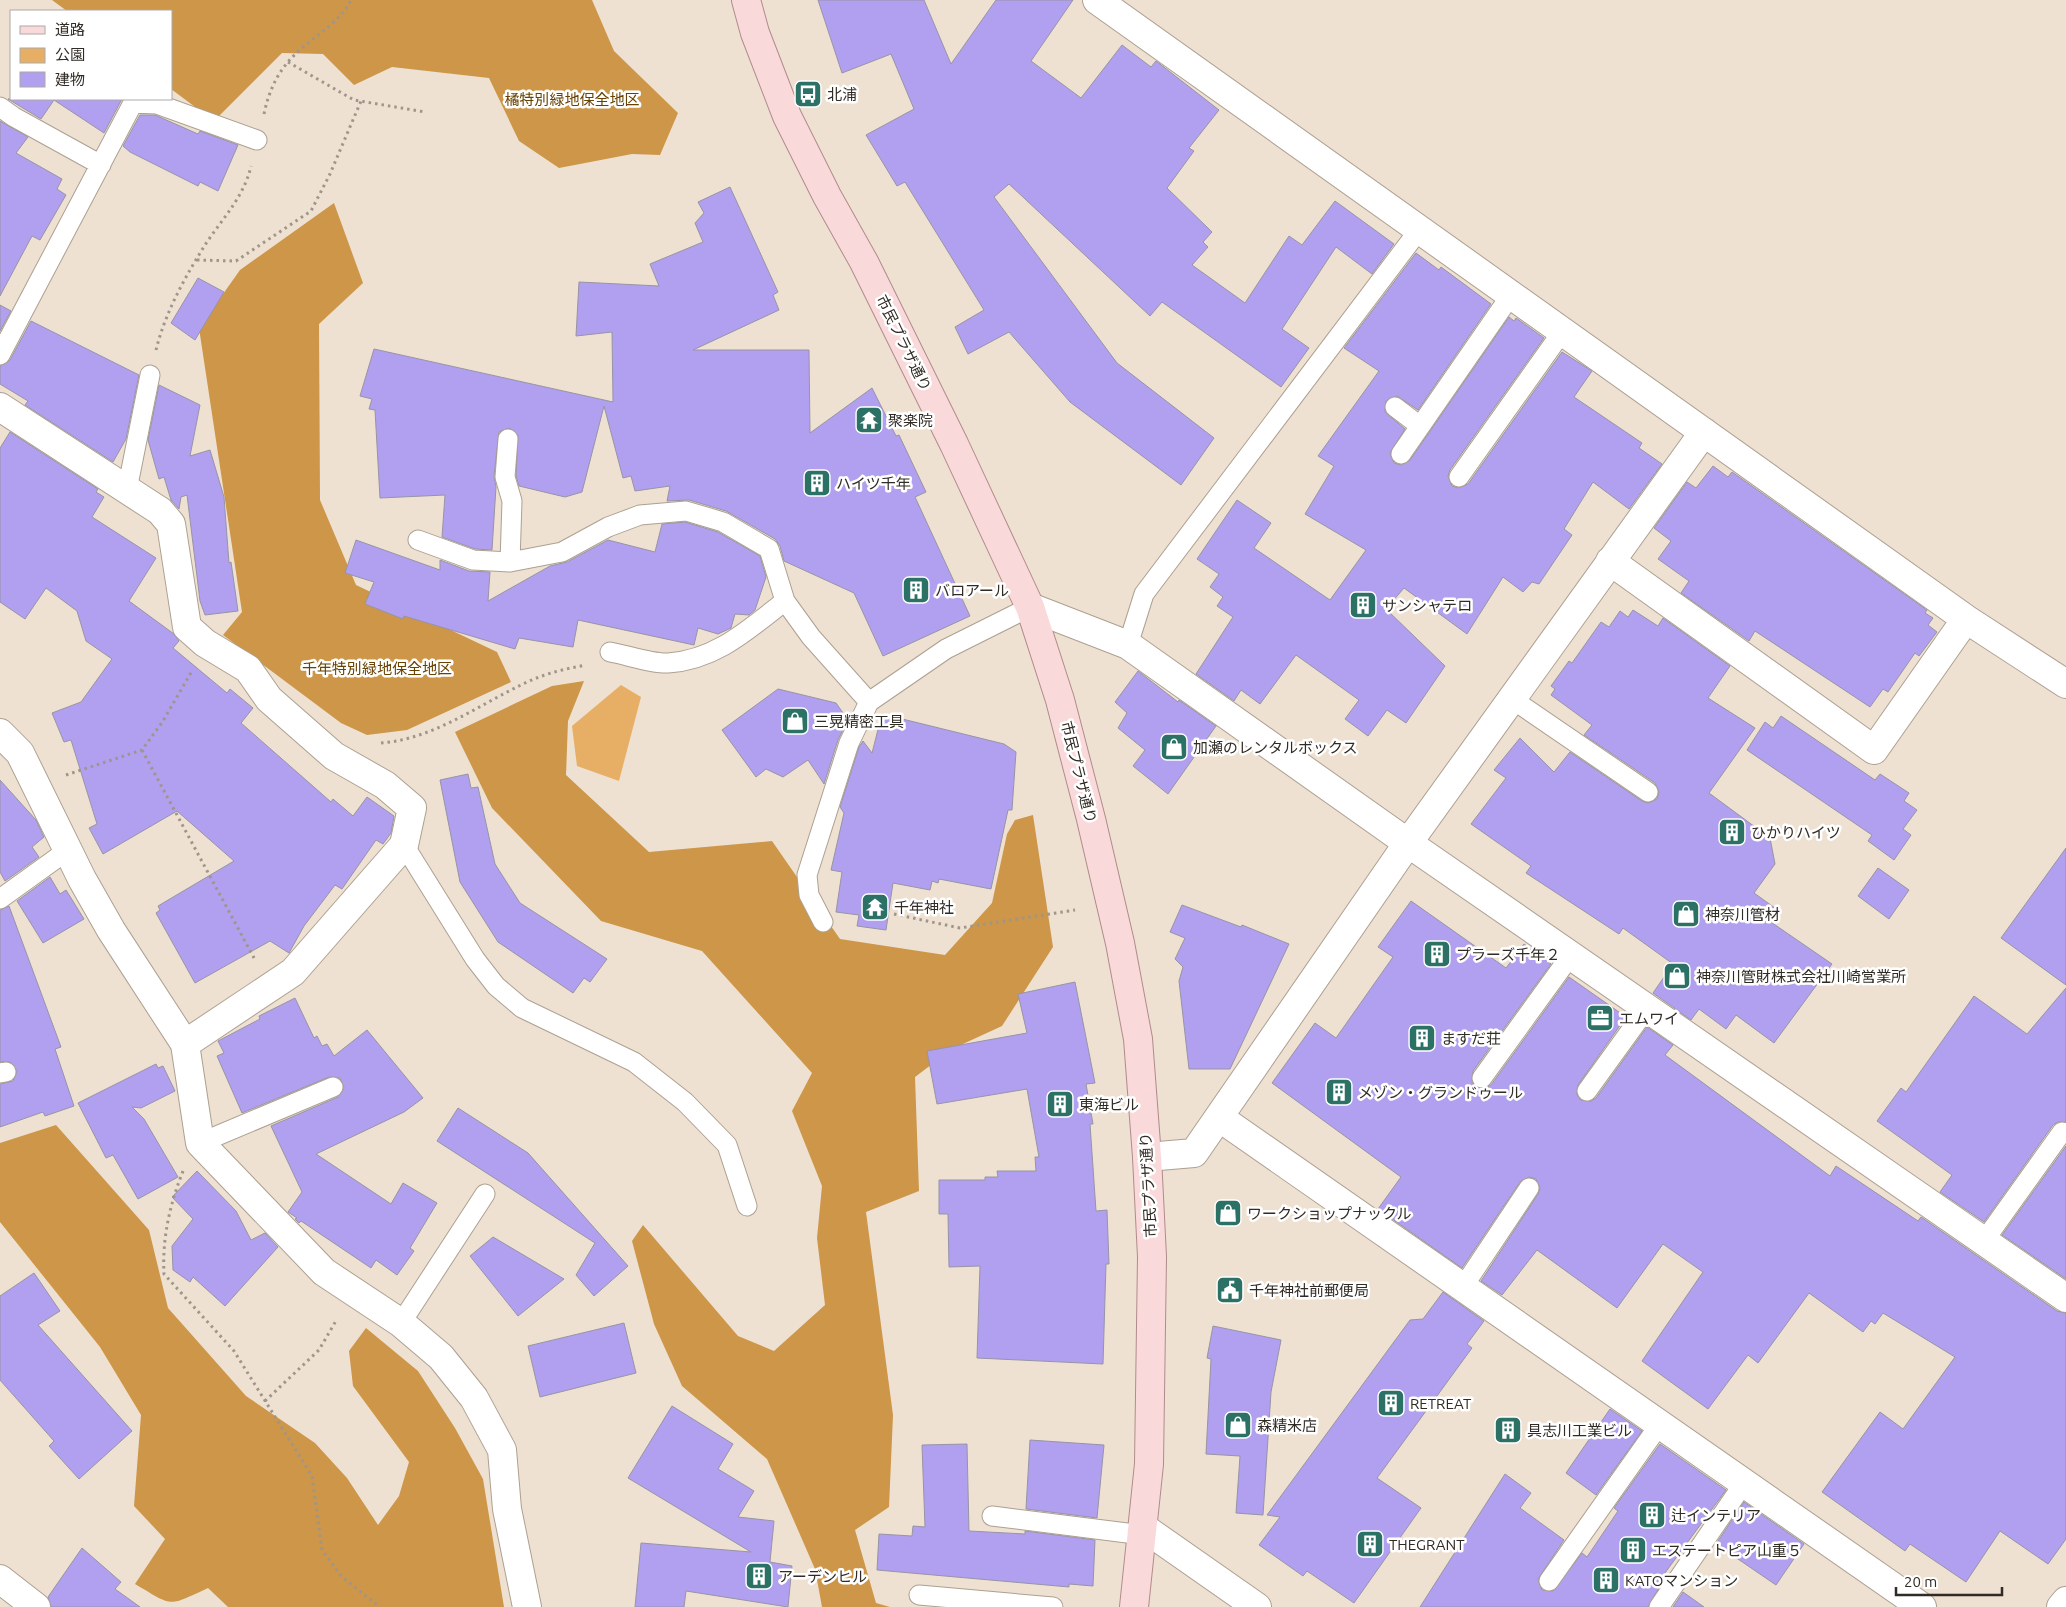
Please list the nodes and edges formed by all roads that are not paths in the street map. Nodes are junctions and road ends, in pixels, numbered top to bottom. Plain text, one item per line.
1 (746, 0) edge
2 (1097, 0) edge
3 (0, 107) edge
4 (257, 140) road end
5 (100, 165) junction
6 (1419, 230) junction
7 (1511, 296) junction
8 (1562, 332) junction
9 (0, 355) edge
10 (150, 375) road end
11 (1395, 407) dead end
12 (1, 409) edge
13 (1420, 426) junction
14 (1704, 432) junction
15 (508, 439) dead end
16 (1401, 454) dead end
17 (1459, 477) dead end
18 (127, 490) junction
19 (418, 540) dead end
20 (510, 562) junction
21 (1610, 562) junction
22 (785, 600) junction
23 (1030, 607) junction
24 (1966, 619) junction
25 (1128, 645) junction
26 (610, 652) road end
27 (2066, 684) edge
28 (1512, 699) junction
29 (869, 702) junction
30 (0, 733) edge
31 (1648, 792) dead end
32 (1408, 843) junction
33 (404, 845) junction
34 (68, 850) junction
35 (0, 899) edge
36 (823, 922) dead end
37 (1571, 955) junction
38 (1647, 1008) junction
39 (185, 1044) junction
40 (1482, 1078) dead end
41 (333, 1088) dead end
42 (1587, 1091) dead end
43 (1220, 1118) junction
44 (2062, 1132) dead end
45 (200, 1143) junction
46 (1147, 1157) junction
47 (1529, 1188) dead end
48 (485, 1194) dead end
49 (747, 1206) dead end
50 (1984, 1241) junction
51 (1463, 1287) junction
52 (2066, 1298) edge
53 (401, 1323) junction
54 (1660, 1424) junction
55 (1744, 1483) junction
56 (992, 1516) dead end
57 (1143, 1532) junction
58 (0, 1579) edge
59 (1549, 1580) dead end
60 (919, 1595) dead end
61 (2066, 1601) edge
62 (36, 1607) edge
63 (527, 1607) edge
64 (1053, 1607) edge
65 (1134, 1607) edge
66 (1257, 1607) edge
67 (1659, 1607) edge
68 (1922, 1607) edge
69 (2061, 1607) edge

1 - 23 main road, 市民プラザ通り
2 - 6 street
3 - 5 lane
4 - 5 lane
5 - 9 lane
6 - 7 street
6 - 25 lane
7 - 8 street
7 - 13 lane
8 - 14 street
8 - 17 lane
10 - 18 lane
11 - 13 lane
12 - 18 street
13 - 16 lane
14 - 21 street
14 - 24 street
15 - 20 lane
18 - 33 street
19 - 20 lane
20 - 22 lane
21 - 24 street
21 - 28 street
22 - 26 lane
22 - 29 lane
23 - 25 street
23 - 29 lane
23 - 46 main road, 市民プラザ通り
24 - 27 street
25 - 32 street
28 - 31 lane
28 - 32 street
29 - 36 lane
30 - 34 street
32 - 37 street
32 - 43 street
33 - 39 street
33 - 49 lane
34 - 35 lane
34 - 39 street
37 - 38 street
37 - 40 lane
38 - 42 lane
38 - 50 street
39 - 45 street
41 - 45 lane
43 - 46 street
43 - 51 street
44 - 50 lane
45 - 53 street
46 - 57 main road, 市民プラザ通り
47 - 51 lane
48 - 53 lane
50 - 52 street
51 - 54 street
53 - 63 street
54 - 55 street
54 - 59 lane
55 - 67 lane
55 - 68 street
56 - 57 lane
57 - 65 main road, 市民プラザ通り
57 - 66 street
58 - 62 street
60 - 64 lane
61 - 69 street

